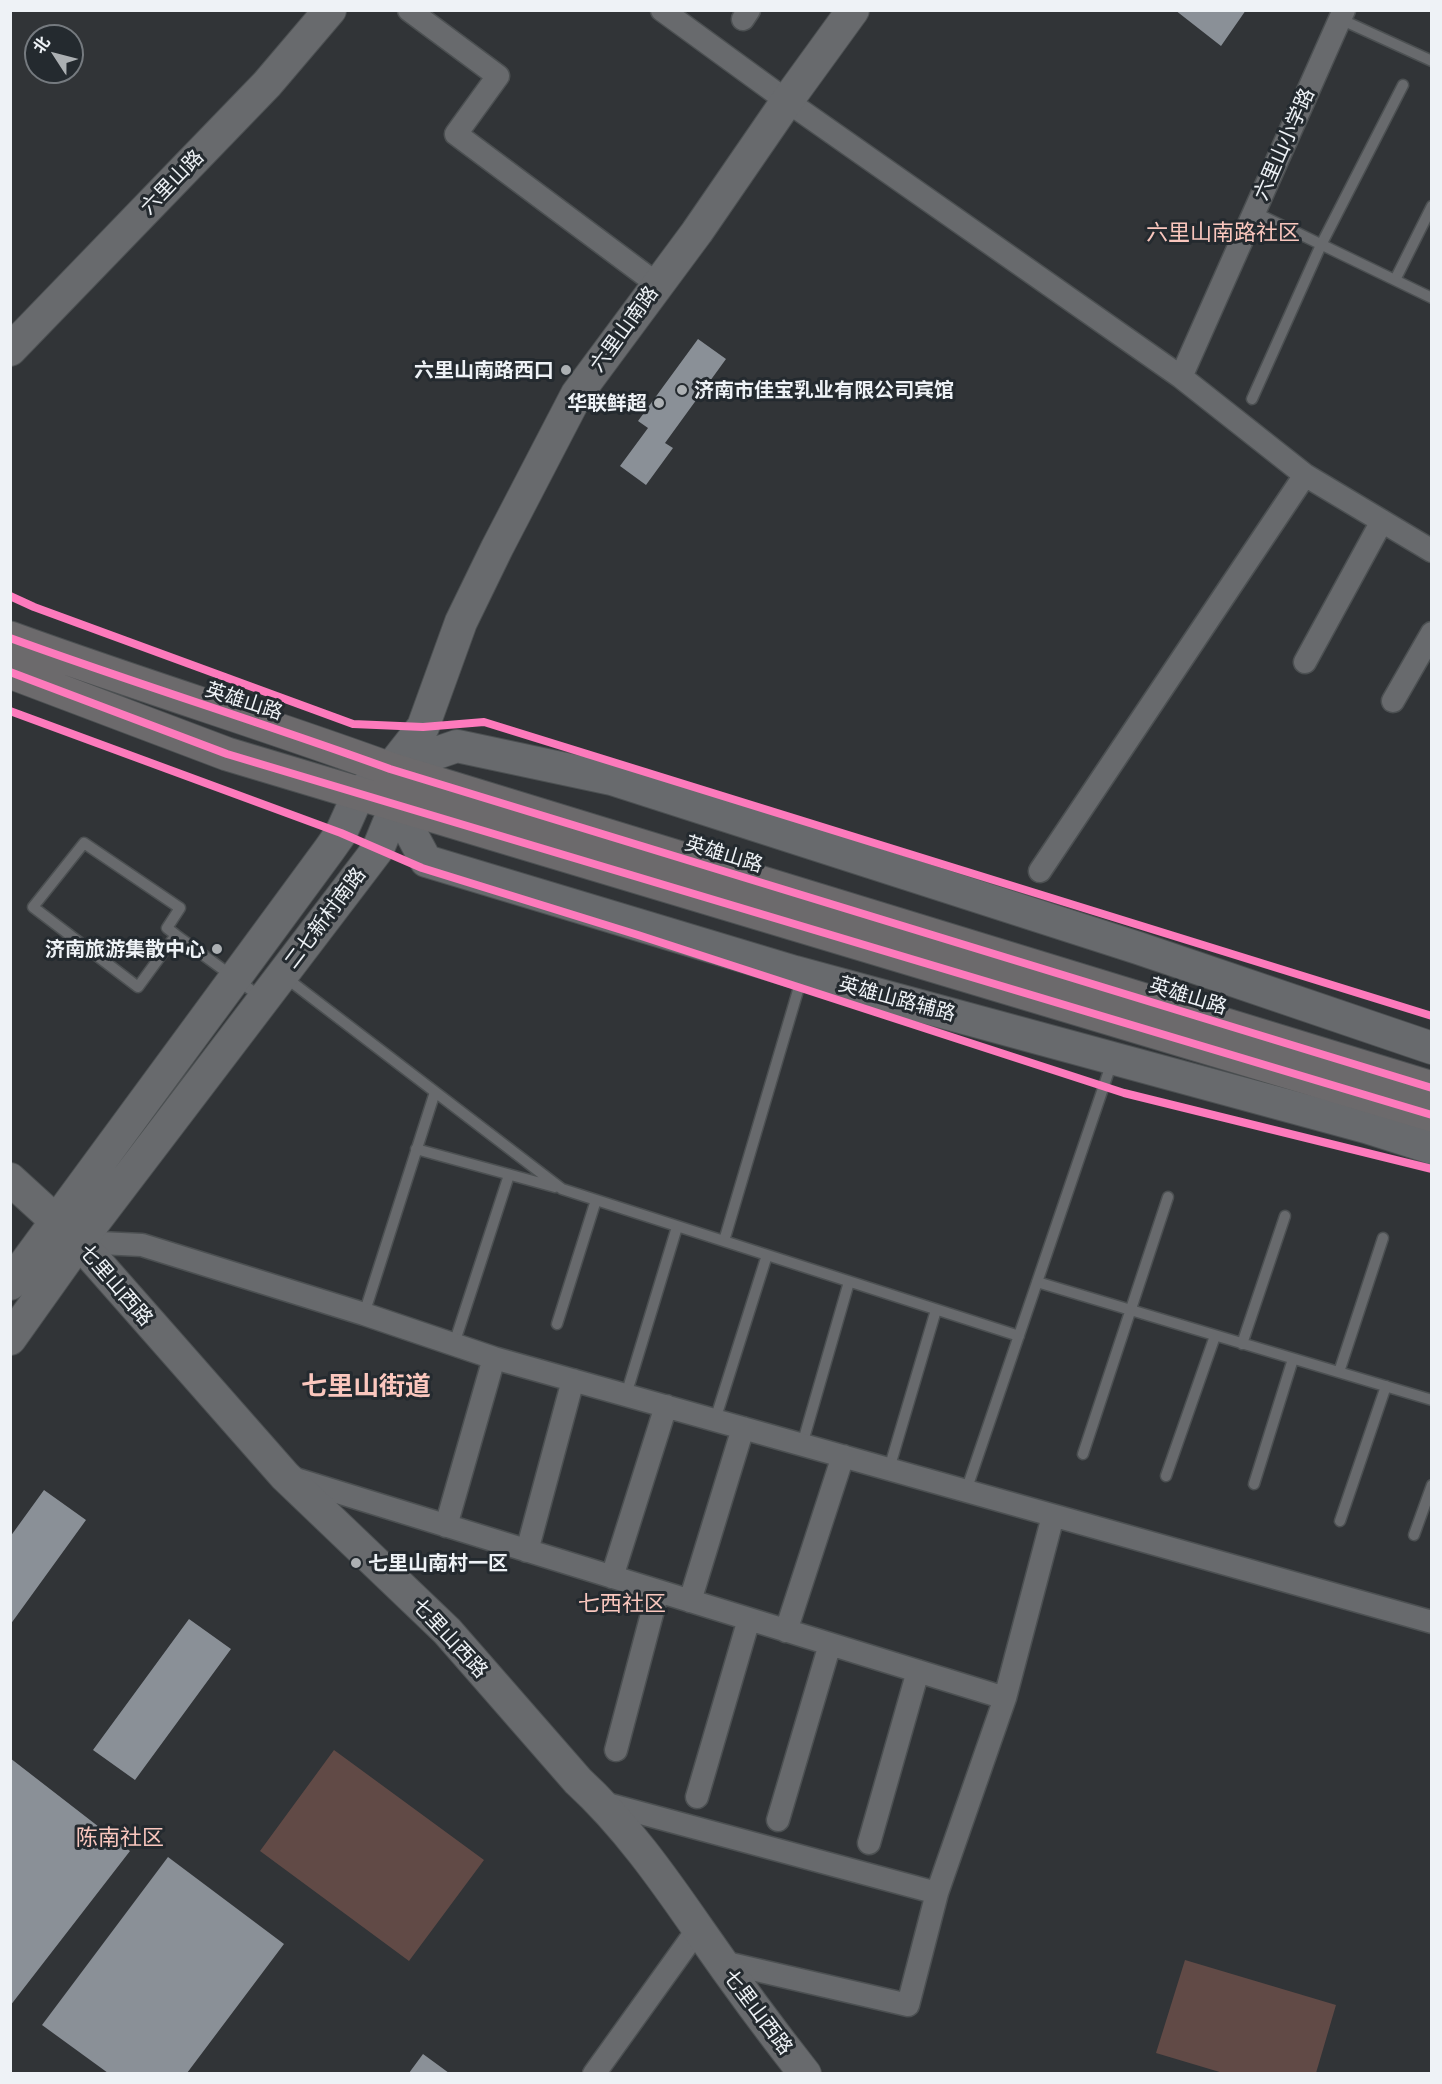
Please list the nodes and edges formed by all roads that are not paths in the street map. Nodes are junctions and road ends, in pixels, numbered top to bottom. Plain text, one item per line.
1 (330, 10) edge
2 (409, 10) edge
3 (662, 10) edge
4 (853, 10) edge
5 (1342, 15) edge
6 (1431, 61) edge
7 (1403, 85) dead end
8 (787, 101) junction
9 (1431, 206) edge
10 (1254, 212) junction
11 (1321, 245) junction
12 (1395, 280) junction
13 (657, 284) junction
14 (1431, 298) edge
15 (10, 350) edge
16 (1180, 377) junction
17 (1252, 399) dead end
18 (1305, 475) junction
19 (1382, 521) junction
20 (1431, 551) edge
21 (1431, 633) edge
22 (10, 638) edge
23 (1305, 662) dead end
24 (10, 672) edge
25 (1393, 701) dead end
26 (390, 769) junction
27 (359, 793) junction
28 (396, 805) junction
29 (1040, 872) dead end
30 (176, 934) junction
31 (803, 974) junction
32 (234, 977) junction
33 (273, 987) junction
34 (1431, 1048) edge
35 (1113, 1058) junction
36 (1431, 1088) edge
37 (435, 1092) junction
38 (1431, 1115) edge
39 (1431, 1148) edge
40 (416, 1149) junction
41 (509, 1175) junction
42 (10, 1179) edge
43 (562, 1189) junction
44 (1168, 1197) dead end
45 (596, 1200) junction
46 (1285, 1216) dead end
47 (57, 1221) junction
48 (677, 1227) junction
49 (1383, 1238) dead end
50 (723, 1241) junction
51 (79, 1242) junction
52 (767, 1255) junction
53 (849, 1282) junction
54 (1037, 1282) junction
55 (10, 1284) edge
56 (936, 1310) junction
57 (1130, 1310) junction
58 (364, 1314) junction
59 (557, 1324) dead end
60 (1018, 1336) junction
61 (1215, 1336) junction
62 (10, 1339) edge
63 (454, 1344) junction
64 (1242, 1344) junction
65 (494, 1358) junction
66 (1293, 1359) junction
67 (1339, 1372) junction
68 (573, 1380) junction
69 (1386, 1386) junction
70 (626, 1395) junction
71 (1431, 1400) edge
72 (666, 1406) junction
73 (716, 1420) junction
74 (743, 1428) junction
75 (802, 1445) junction
76 (1083, 1454) dead end
77 (843, 1456) junction
78 (889, 1469) junction
79 (285, 1476) junction
80 (1166, 1476) dead end
81 (1254, 1484) dead end
82 (1431, 1485) edge
83 (966, 1491) junction
84 (1053, 1516) junction
85 (1340, 1521) dead end
86 (446, 1526) junction
87 (1414, 1535) dead end
88 (527, 1551) junction
89 (612, 1577) junction
90 (658, 1591) junction
91 (690, 1601) junction
92 (749, 1619) junction
93 (1431, 1622) edge
94 (786, 1631) junction
95 (830, 1644) junction
96 (918, 1671) junction
97 (1005, 1698) junction
98 (616, 1750) dead end
99 (697, 1797) dead end
100 (600, 1802) junction
101 (778, 1820) dead end
102 (869, 1843) dead end
103 (938, 1893) junction
104 (698, 1929) junction
105 (722, 1962) junction
106 (594, 2073) edge
107 (806, 2073) edge

1 - 15 main road, 六里山路
2 - 13 street
3 - 8 street
4 - 8 main road, 六里山南路
5 - 6 lane
5 - 10 street, 六里山小学路
7 - 11 lane
8 - 13 main road, 六里山南路
8 - 16 street
9 - 12 lane
10 - 11 lane
10 - 16 street, 六里山小学路
11 - 12 lane
11 - 17 lane
12 - 14 lane
13 - 26 main road, 六里山南路
16 - 18 street
18 - 19 street
18 - 29 street
19 - 20 street
19 - 23 street
21 - 25 street
22 - 26 main road, 英雄山路
24 - 27 main road
26 - 27 main road, 二七新村南路
26 - 28 main road
26 - 34 main road
26 - 36 main road, 英雄山路
27 - 28 main road
27 - 32 main road, 二七新村南路
28 - 31 main road, 英雄山路辅路
28 - 33 main road, 二七新村南路
28 - 38 main road
30 - 30 lane
30 - 32 lane
31 - 35 main road, 英雄山路辅路
31 - 50 lane
32 - 33 lane
32 - 47 main road, 二七新村南路
33 - 37 lane
33 - 51 main road, 二七新村南路
35 - 39 main road, 英雄山路辅路
35 - 54 lane
37 - 40 lane
37 - 43 lane
40 - 41 lane
40 - 58 lane
41 - 43 lane
41 - 63 lane
42 - 47 main road, 七里山西路
43 - 45 lane
44 - 57 lane
45 - 48 lane
45 - 59 lane
46 - 64 lane
47 - 51 main road, 七里山西路
47 - 55 main road, 二七新村南路
48 - 50 lane
48 - 70 lane
49 - 67 lane
50 - 52 lane
51 - 58 street
51 - 62 main road, 二七新村南路
51 - 79 main road, 七里山西路
52 - 53 lane
52 - 73 lane
53 - 56 lane
53 - 75 lane
54 - 57 lane
54 - 60 lane
56 - 60 lane
56 - 78 lane
57 - 61 lane
57 - 76 lane
58 - 63 street
60 - 83 lane
61 - 64 lane
61 - 80 lane
63 - 65 street
64 - 66 lane
65 - 68 street
65 - 86 street
66 - 67 lane
66 - 81 lane
67 - 69 lane
68 - 70 street
68 - 88 street
69 - 71 lane
69 - 85 lane
70 - 72 street
72 - 73 street
72 - 89 street
73 - 74 street
74 - 75 street
74 - 91 street
75 - 77 street
77 - 78 street
77 - 94 street
78 - 83 street
79 - 86 street
79 - 100 main road, 七里山西路
82 - 87 lane
83 - 84 street
84 - 93 street
84 - 97 street
86 - 88 street
88 - 89 street
89 - 90 street
90 - 91 street
90 - 98 street
91 - 92 street
92 - 94 street
92 - 99 street
94 - 95 street
95 - 96 street
95 - 101 street
96 - 97 street
96 - 102 street
97 - 103 street
100 - 103 street
100 - 104 main road, 七里山西路
103 - 105 street
104 - 105 main road, 七里山西路
104 - 106 street
105 - 107 main road, 七里山西路

